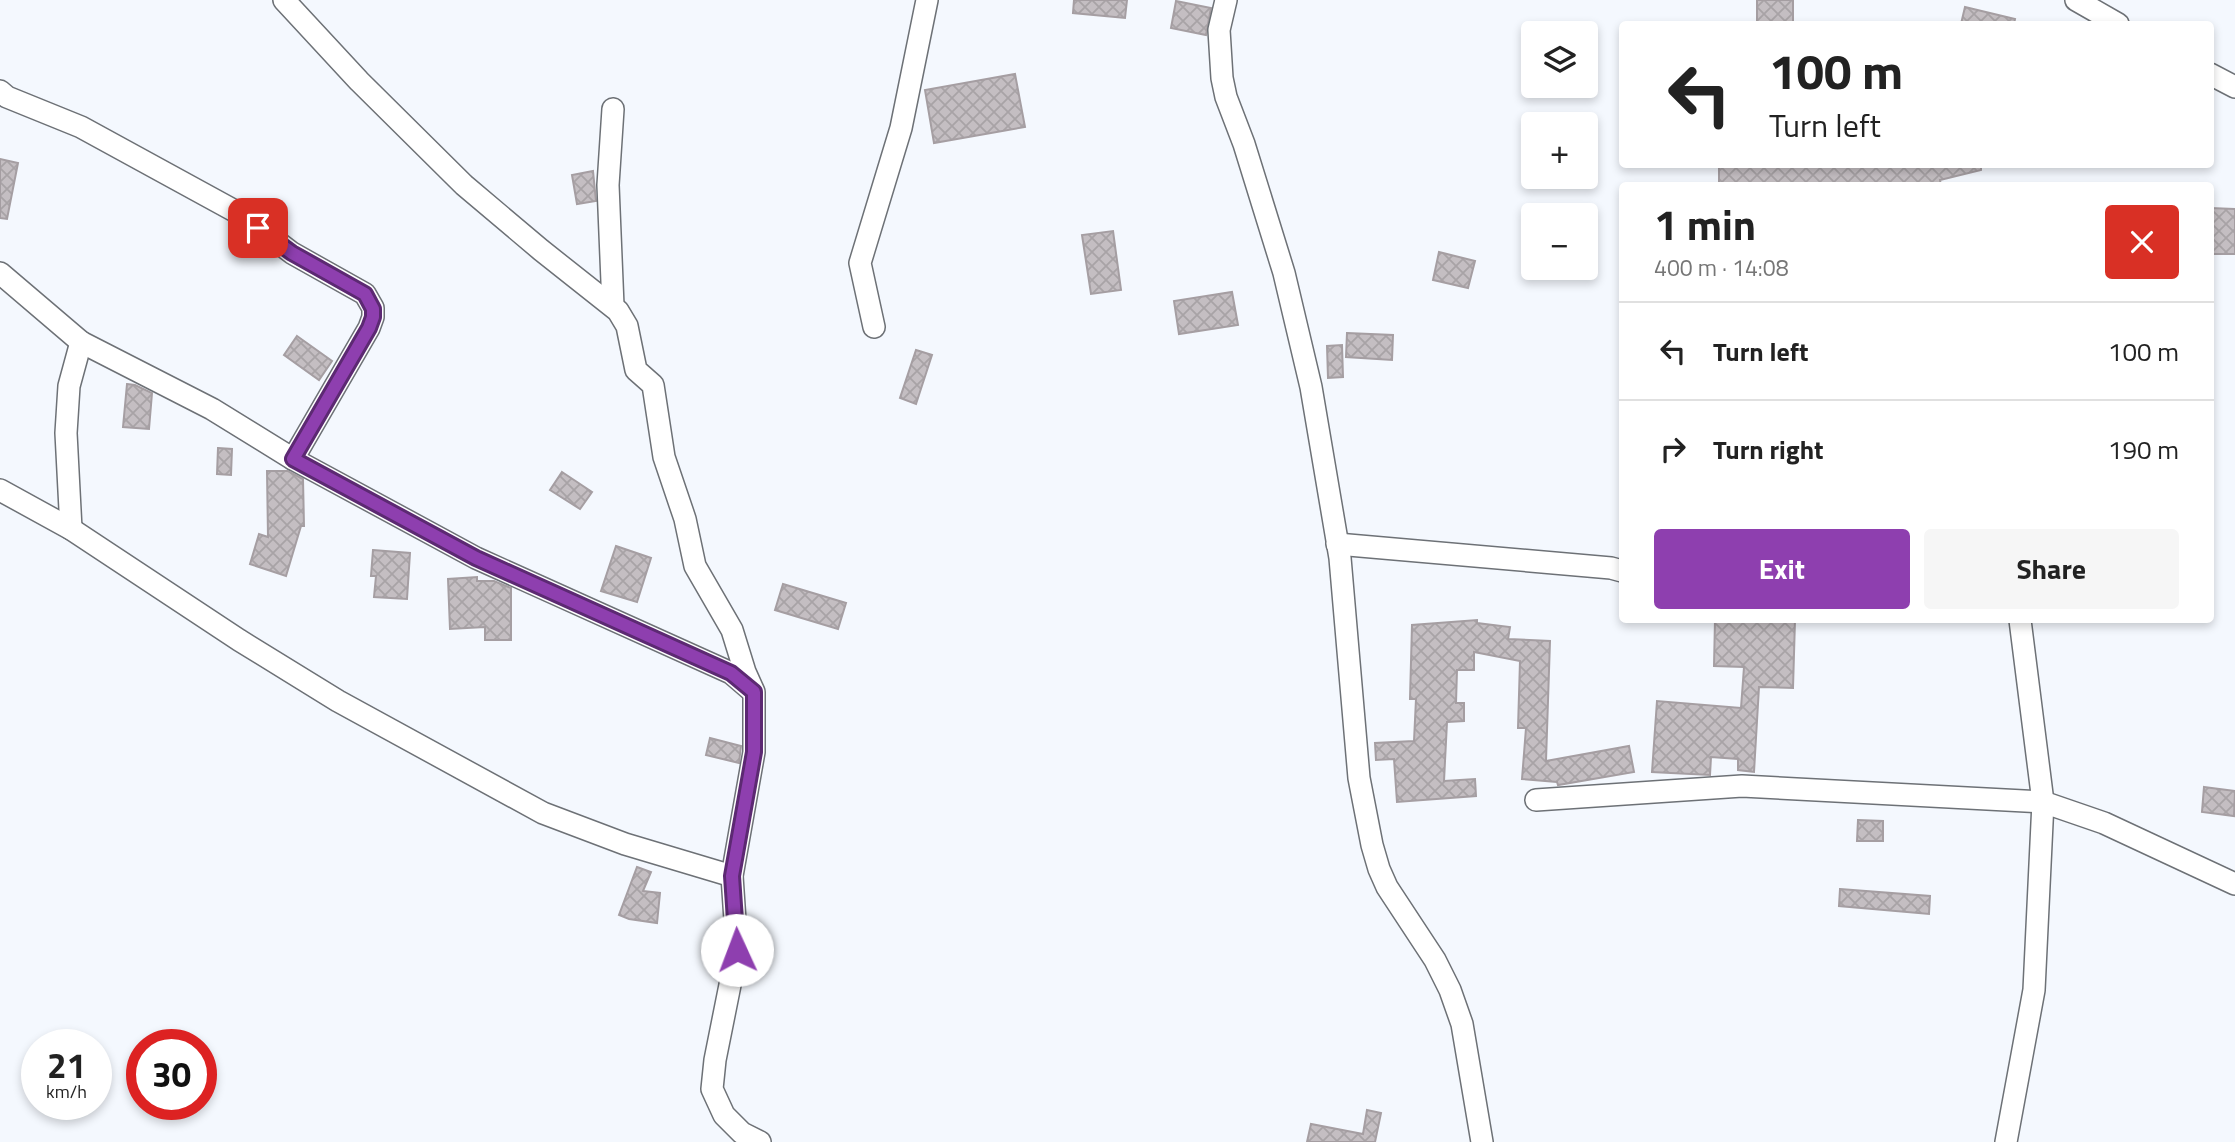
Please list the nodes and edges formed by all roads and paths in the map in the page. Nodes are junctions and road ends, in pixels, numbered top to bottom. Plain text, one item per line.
1 (284, 0) edge
2 (927, 0) edge
3 (1226, 0) edge
4 (2076, 0) edge
5 (2113, 21) edge
6 (2214, 76) edge
7 (2235, 87) edge
8 (0, 91) edge
9 (613, 108) dead end
10 (0, 273) edge
11 (613, 306) junction
12 (874, 327) dead end
13 (81, 342) junction
14 (293, 459) junction
15 (0, 490) edge
16 (71, 529) junction
17 (1337, 544) junction
18 (1619, 571) edge
19 (2020, 623) edge
20 (754, 692) junction
21 (1536, 800) dead end
22 (2043, 802) junction
23 (732, 876) junction
24 (2235, 884) edge
25 (760, 1142) edge
26 (1482, 1142) edge
27 (2006, 1142) edge

1 - 11 street
2 - 12 street
3 - 17 street
4 - 5 street
6 - 7 street
8 - 14 street
9 - 11 street
10 - 13 street
11 - 20 street
13 - 14 street
13 - 16 street
14 - 20 street
15 - 16 street
16 - 23 street
17 - 18 street
17 - 26 street
19 - 22 street
20 - 23 street
21 - 22 street
22 - 24 street
22 - 27 street
23 - 25 street

